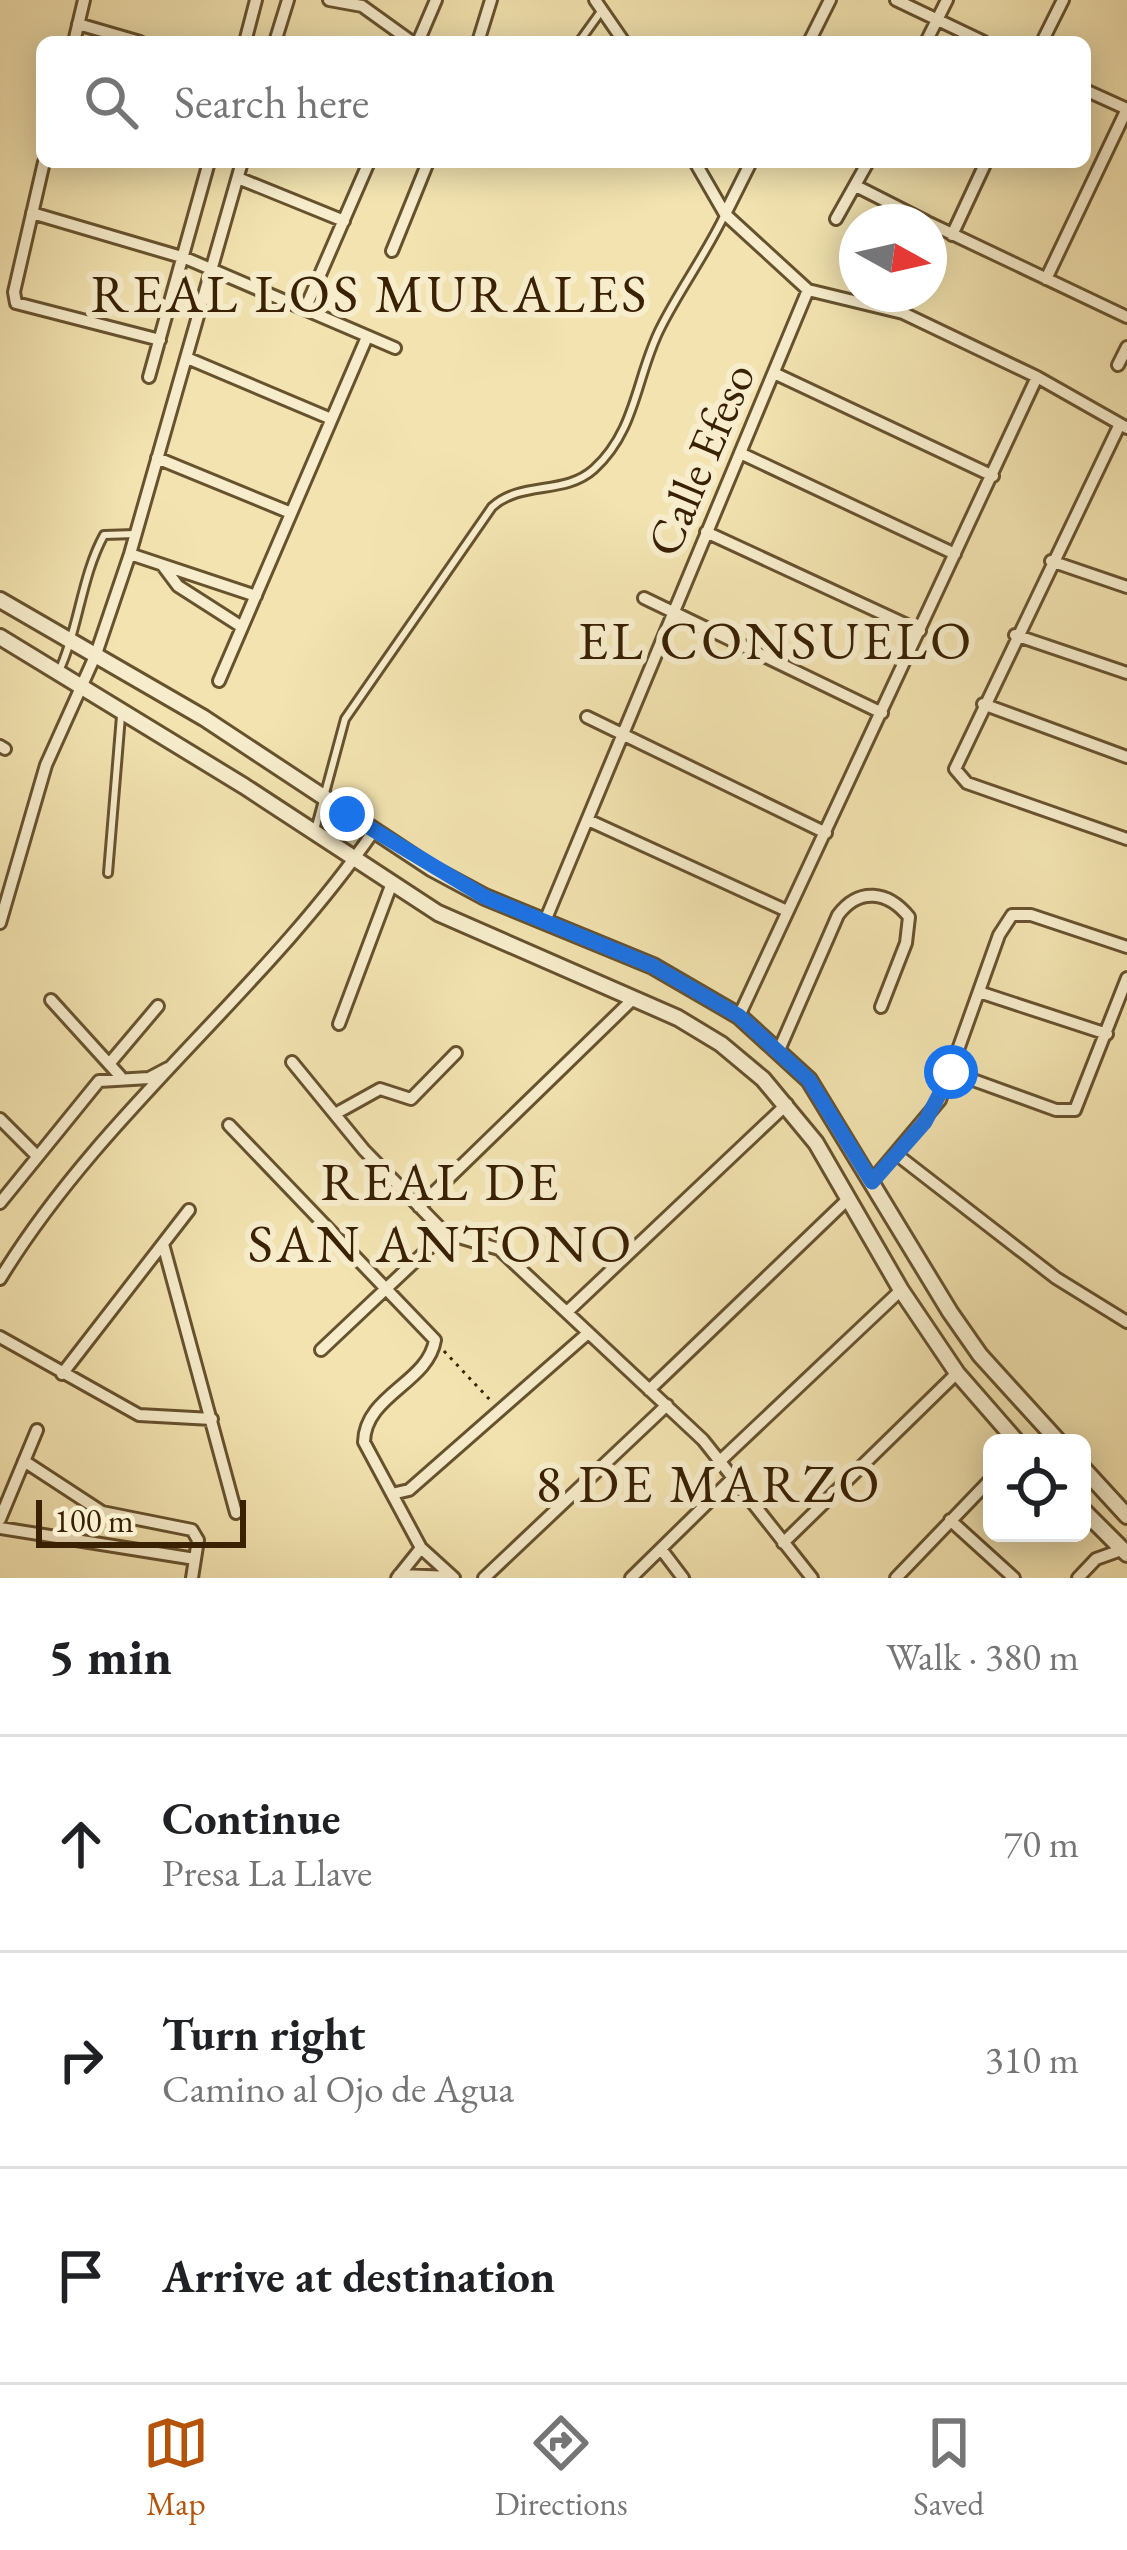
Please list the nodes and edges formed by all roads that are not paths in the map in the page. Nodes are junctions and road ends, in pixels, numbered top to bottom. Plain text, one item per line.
1 (84, 0) edge
2 (256, 0) edge
3 (288, 0) edge
4 (329, 0) edge
5 (436, 0) edge
6 (490, 0) edge
7 (830, 0) edge
8 (896, 0) edge
9 (946, 0) edge
10 (1063, 0) edge
11 (359, 3) edge
12 (599, 5) edge
13 (937, 19) junction
14 (78, 24) junction
15 (75, 36) edge
16 (119, 36) edge
17 (246, 36) edge
18 (277, 36) edge
19 (406, 36) edge
20 (418, 36) edge
21 (480, 36) edge
22 (582, 36) edge
23 (620, 36) edge
24 (812, 36) edge
25 (929, 36) edge
26 (972, 36) edge
27 (1045, 36) edge
28 (1091, 93) edge
29 (1127, 109) edge
30 (43, 168) edge
31 (207, 168) edge
32 (240, 168) edge
33 (367, 168) edge
34 (426, 168) edge
35 (698, 168) edge
36 (748, 168) edge
37 (865, 168) edge
38 (983, 168) edge
39 (238, 178) junction
40 (856, 186) junction
41 (892, 204) edge
42 (32, 213) junction
43 (725, 214) junction
44 (836, 219) dead end
45 (344, 221) junction
46 (947, 232) edge
47 (952, 235) junction
48 (392, 251) dead end
49 (184, 258) junction
50 (213, 271) junction
51 (1046, 279) junction
52 (808, 290) junction
53 (306, 307) junction
54 (1127, 317) edge
55 (368, 337) junction
56 (160, 340) junction
57 (1127, 347) edge
58 (395, 348) dead end
59 (187, 358) junction
60 (1118, 365) dead end
61 (776, 374) junction
62 (149, 377) dead end
63 (1037, 377) junction
64 (328, 418) junction
65 (1124, 426) edge
66 (740, 453) junction
67 (157, 458) junction
68 (994, 476) junction
69 (291, 513) junction
70 (706, 532) junction
71 (135, 534) junction
72 (130, 554) junction
73 (955, 554) junction
74 (1051, 561) junction
75 (163, 566) junction
76 (1127, 587) edge
77 (256, 596) junction
78 (644, 598) dead end
79 (0, 600) edge
80 (674, 612) junction
81 (242, 627) junction
82 (920, 631) junction
83 (1015, 635) junction
84 (0, 637) edge
85 (73, 641) junction
86 (97, 654) junction
87 (59, 671) junction
88 (1127, 673) edge
89 (218, 680) dead end
90 (80, 684) junction
91 (983, 704) junction
92 (122, 710) junction
93 (882, 713) junction
94 (587, 717) dead end
95 (622, 735) junction
96 (1127, 757) edge
97 (324, 799) junction
98 (588, 820) junction
99 (315, 830) junction
100 (373, 832) junction
101 (826, 833) junction
102 (1127, 839) edge
103 (356, 857) junction
104 (108, 873) dead end
105 (392, 883) junction
106 (787, 911) junction
107 (545, 921) junction
108 (0, 923) edge
109 (1127, 947) edge
110 (1127, 978) edge
111 (979, 992) junction
112 (633, 999) junction
113 (51, 1000) dead end
114 (158, 1006) dead end
115 (881, 1007) dead end
116 (739, 1016) junction
117 (339, 1024) dead end
118 (1107, 1034) junction
119 (779, 1050) junction
120 (457, 1053) dead end
121 (182, 1061) junction
122 (292, 1062) dead end
123 (109, 1064) junction
124 (951, 1072) junction
125 (120, 1076) junction
126 (787, 1105) junction
127 (335, 1114) junction
128 (0, 1119) edge
129 (229, 1125) dead end
130 (896, 1154) junction
131 (36, 1155) junction
132 (872, 1182) junction
133 (848, 1199) junction
134 (0, 1203) edge
135 (419, 1207) junction
136 (189, 1210) dead end
137 (445, 1233) junction
138 (163, 1244) junction
139 (0, 1279) edge
140 (387, 1289) junction
141 (901, 1290) junction
142 (567, 1312) junction
143 (1127, 1322) edge
144 (588, 1333) junction
145 (0, 1337) edge
146 (321, 1350) dead end
147 (957, 1372) junction
148 (62, 1374) junction
149 (649, 1390) junction
150 (667, 1405) junction
151 (212, 1419) junction
152 (37, 1430) dead end
153 (1010, 1434) edge
154 (1052, 1434) edge
155 (720, 1460) junction
156 (24, 1461) junction
157 (734, 1477) junction
158 (1091, 1477) edge
159 (983, 1487) edge
160 (396, 1492) junction
161 (236, 1514) dead end
162 (1127, 1516) edge
163 (1091, 1518) edge
164 (950, 1520) junction
165 (0, 1524) edge
166 (783, 1543) junction
167 (421, 1548) junction
168 (661, 1549) junction
169 (1125, 1550) edge
170 (195, 1559) junction
171 (398, 1576) edge
172 (453, 1577) edge
173 (192, 1578) edge
174 (484, 1578) edge
175 (631, 1578) edge
176 (683, 1578) edge
177 (812, 1578) edge
178 (896, 1578) edge
179 (1014, 1578) edge
180 (1078, 1578) edge

1 - 14 street
2 - 17 street
3 - 18 street
4 - 11 street
5 - 20 street
6 - 21 street
7 - 24 street
8 - 13 street
9 - 13 street
10 - 27 street
11 - 19 street
12 - 22 lane
12 - 23 street
13 - 25 street
13 - 26 street
14 - 15 street
14 - 16 street
28 - 29 street
29 - 51 street
30 - 42 street
31 - 49 street
32 - 39 street
33 - 45 street
34 - 48 street
35 - 43 street
36 - 43 street
37 - 40 street
38 - 47 street
39 - 45 street
39 - 50 street
40 - 41 street
40 - 44 street
42 - 49 street
42 - 56 street
43 - 52 street
43 - 97 lane
45 - 53 street
46 - 47 street
47 - 51 street
49 - 50 street
49 - 56 street
50 - 53 street
50 - 59 street
51 - 54 street
52 - 61 street, Calle Efeso
52 - 63 street
53 - 55 street
55 - 58 street
55 - 64 street
56 - 62 street
57 - 60 street
59 - 64 street
59 - 67 street
61 - 66 street, Calle Efeso
61 - 68 street
63 - 65 street
63 - 68 street
64 - 69 street
65 - 74 street
66 - 70 street, Calle Efeso
66 - 73 street
67 - 69 street
67 - 71 street
68 - 73 street
69 - 77 street
70 - 80 street, Calle Efeso
70 - 82 street
71 - 72 street
71 - 85 lane
72 - 75 street
72 - 86 street
73 - 82 street
74 - 76 street
74 - 83 street
75 - 77 street
75 - 81 street
77 - 81 street
78 - 80 street
79 - 85 street
80 - 93 street
80 - 95 street, Calle Efeso
81 - 89 street
82 - 93 street
83 - 88 street
83 - 91 street
84 - 87 street
85 - 86 street
85 - 87 lane
86 - 90 street
86 - 97 street
87 - 90 street
90 - 92 street
90 - 108 street
91 - 96 street
91 - 102 street
92 - 99 street
92 - 104 lane
93 - 101 street
94 - 95 street
95 - 98 street, Calle Efeso
95 - 101 street
97 - 99 lane
97 - 100 street
98 - 106 street
98 - 107 street, Calle Efeso
99 - 103 street
100 - 103 street
100 - 107 street
101 - 106 street
103 - 105 street
103 - 121 street
105 - 112 street
105 - 117 street
106 - 116 street
107 - 116 street
109 - 111 street
110 - 118 street
111 - 118 street
111 - 124 street
112 - 126 street
112 - 135 street
113 - 123 street
114 - 123 street
115 - 119 street
116 - 119 street
118 - 124 street
119 - 132 street
120 - 127 street
121 - 125 street
121 - 139 street
122 - 127 street
123 - 125 street
124 - 130 street
125 - 131 street
126 - 133 street
126 - 142 street
127 - 135 street
128 - 131 street
129 - 140 street
130 - 132 street
130 - 143 street
131 - 134 street
132 - 154 street
133 - 141 street
133 - 149 street
135 - 137 street
136 - 138 street
137 - 140 street
137 - 142 street
138 - 148 street
138 - 151 street
140 - 146 street
140 - 160 street
141 - 147 street
141 - 155 street
142 - 144 street
144 - 149 street
144 - 160 street
145 - 148 street
147 - 153 street
147 - 166 street
148 - 151 street
149 - 150 street
150 - 155 street
150 - 174 street
151 - 161 street
152 - 156 street
155 - 157 street
156 - 165 street
156 - 170 street
157 - 166 street
157 - 168 street
158 - 162 street
159 - 164 street
160 - 167 street
163 - 169 street
164 - 178 street
164 - 179 street
165 - 170 street
166 - 177 street
167 - 171 street
167 - 172 street
168 - 175 street
168 - 176 street
169 - 180 street
170 - 173 street
171 - 172 street

